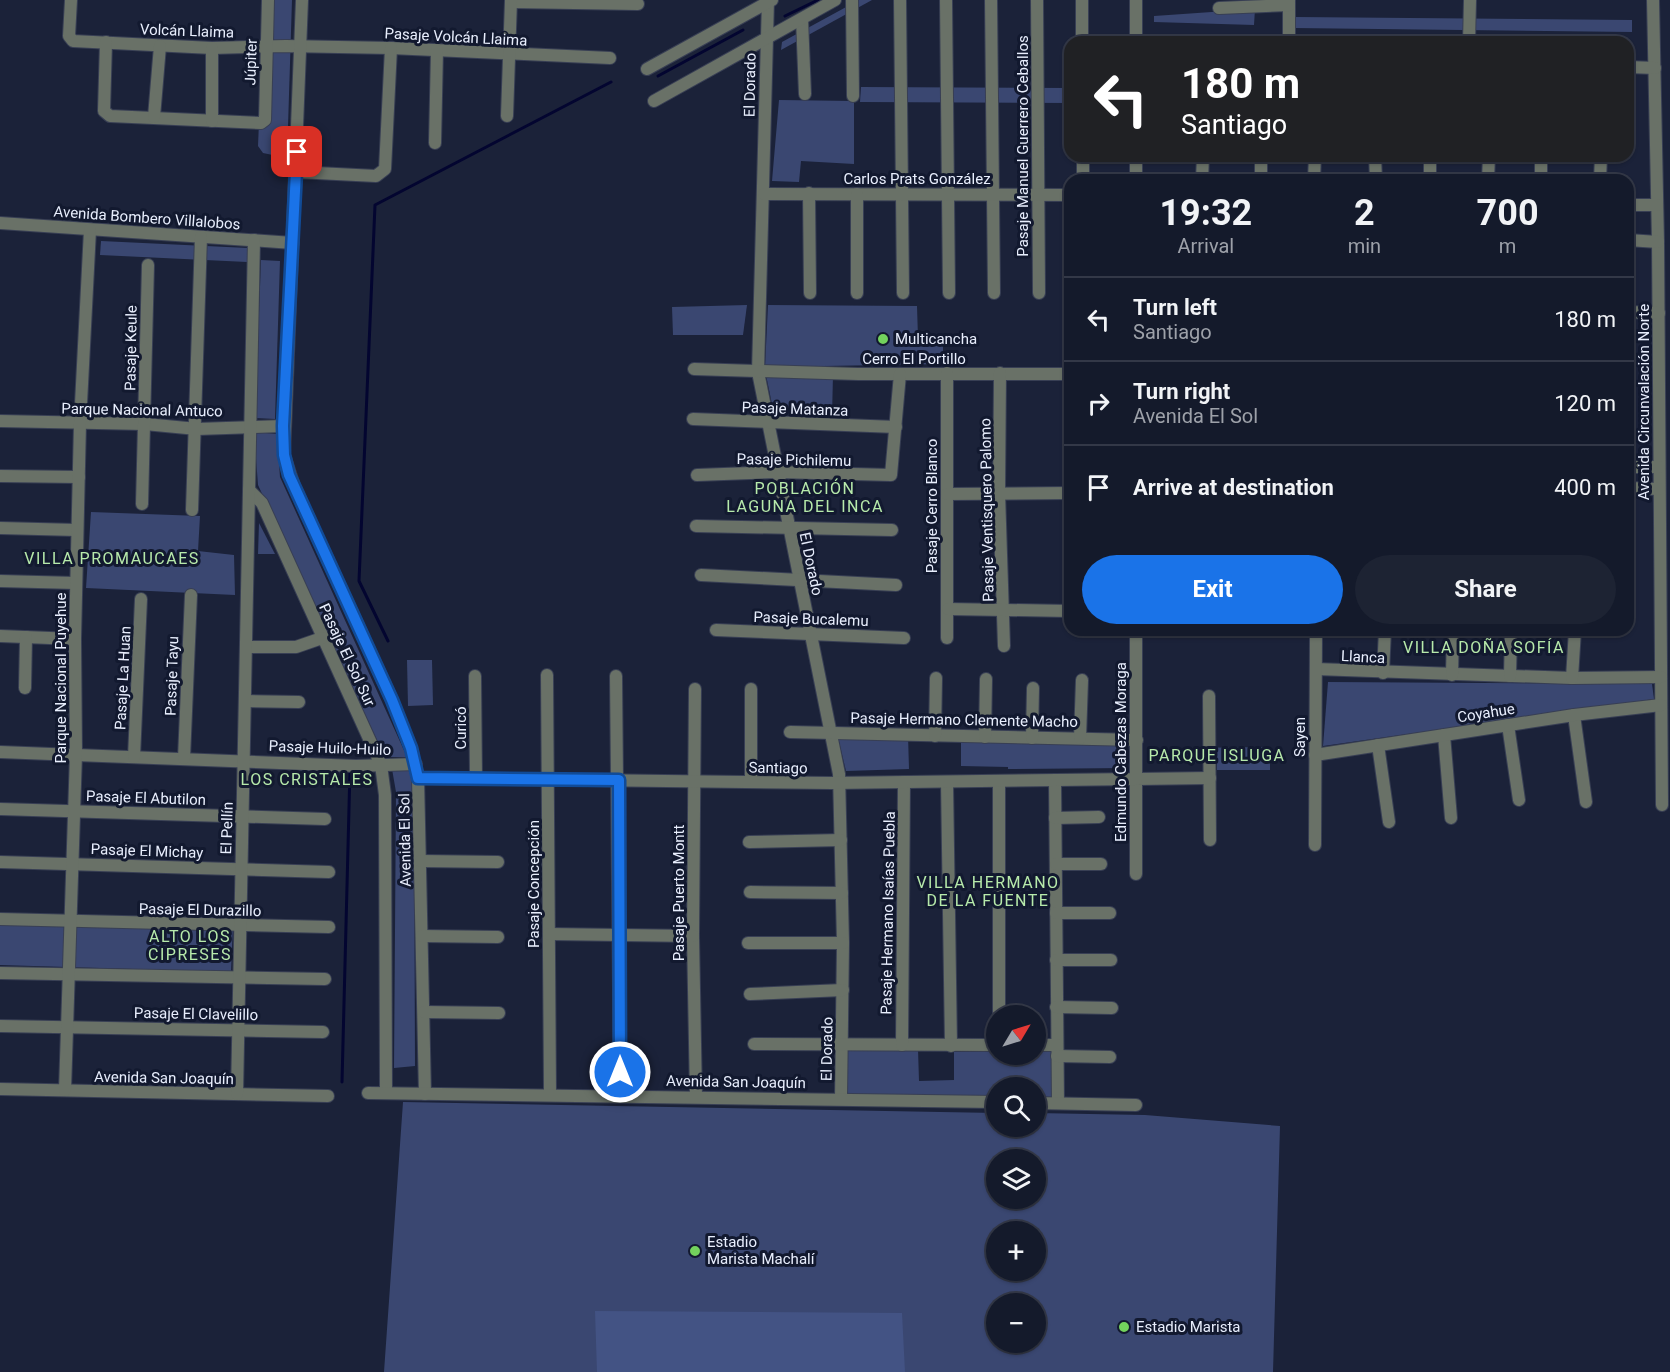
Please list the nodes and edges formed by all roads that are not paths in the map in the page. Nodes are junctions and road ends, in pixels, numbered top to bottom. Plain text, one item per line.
1 (71, 0) edge
2 (268, 0) edge
3 (302, 0) edge
4 (835, 0) edge
5 (852, 0) edge
6 (900, 0) edge
7 (946, 0) edge
8 (991, 0) edge
9 (1037, 0) edge
10 (1082, 0) edge
11 (1136, 0) edge
12 (1470, 0) edge
13 (1653, 0) edge
14 (511, 1) edge
15 (769, 1) edge
16 (1289, 3) edge
17 (638, 4) dead end
18 (1219, 8) dead end
19 (802, 19) junction
20 (1082, 36) edge
21 (1136, 36) edge
22 (1289, 36) edge
23 (1470, 36) edge
24 (765, 40) junction
25 (106, 42) junction
26 (160, 45) junction
27 (300, 46) junction
28 (266, 47) junction
29 (212, 48) junction
30 (391, 48) junction
31 (437, 50) junction
32 (510, 55) junction
33 (610, 58) dead end
34 (1634, 67) edge
35 (1655, 68) junction
36 (647, 69) dead end
37 (805, 94) dead end
38 (853, 96) dead end
39 (654, 101) dead end
40 (507, 116) dead end
41 (154, 117) junction
42 (212, 121) junction
43 (435, 143) dead end
44 (297, 172) junction
45 (809, 193) junction
46 (764, 194) junction
47 (857, 194) junction
48 (950, 194) junction
49 (994, 194) junction
50 (1038, 194) junction
51 (1064, 195) edge
52 (903, 196) junction
53 (1634, 204) edge
54 (1658, 205) junction
55 (0, 223) edge
56 (90, 230) junction
57 (201, 237) junction
58 (254, 240) junction
59 (1634, 240) edge
60 (1658, 242) junction
61 (293, 243) junction
62 (148, 265) dead end
63 (810, 293) dead end
64 (857, 293) dead end
65 (903, 293) dead end
66 (949, 293) dead end
67 (994, 293) dead end
68 (1039, 293) dead end
69 (1634, 312) edge
70 (1659, 312) junction
71 (694, 369) dead end
72 (758, 372) junction
73 (947, 373) junction
74 (1000, 373) junction
75 (900, 374) junction
76 (1064, 374) edge
77 (693, 419) dead end
78 (0, 421) edge
79 (80, 423) junction
80 (766, 423) junction
81 (145, 424) junction
82 (249, 425) junction
83 (283, 426) junction
84 (896, 427) junction
85 (197, 429) junction
86 (1634, 467) edge
87 (1659, 467) junction
88 (776, 472) junction
89 (697, 475) dead end
90 (0, 476) edge
91 (79, 477) junction
92 (1634, 488) edge
93 (1659, 489) junction
94 (249, 490) junction
95 (999, 493) junction
96 (1064, 493) edge
97 (947, 494) junction
98 (142, 504) dead end
99 (192, 510) dead end
100 (696, 526) dead end
101 (0, 528) edge
102 (788, 528) junction
103 (892, 530) dead end
104 (77, 531) junction
105 (700, 575) dead end
106 (0, 581) edge
107 (800, 581) junction
108 (76, 583) junction
109 (896, 585) dead end
110 (190, 595) dead end
111 (141, 600) dead end
112 (948, 609) junction
113 (1004, 610) junction
114 (1064, 611) edge
115 (716, 630) dead end
116 (811, 635) junction
117 (0, 636) edge
118 (1136, 636) edge
119 (1316, 636) edge
120 (1385, 636) edge
121 (1453, 636) edge
122 (1511, 636) edge
123 (1575, 636) edge
124 (26, 637) junction
125 (322, 638) junction
126 (904, 638) dead end
127 (947, 638) dead end
128 (75, 639) junction
129 (1004, 646) dead end
130 (246, 647) junction
131 (1316, 669) junction
132 (1383, 673) junction
133 (547, 675) dead end
134 (1452, 675) junction
135 (475, 676) dead end
136 (616, 676) dead end
137 (1510, 676) junction
138 (1661, 677) junction
139 (936, 678) dead end
140 (1572, 678) junction
141 (986, 679) dead end
142 (1082, 680) dead end
143 (25, 688) dead end
144 (1033, 688) dead end
145 (695, 689) dead end
146 (751, 689) dead end
147 (1209, 696) dead end
148 (245, 701) junction
149 (299, 702) dead end
150 (1661, 705) junction
151 (1574, 715) junction
152 (1508, 725) junction
153 (790, 732) dead end
154 (831, 732) junction
155 (1444, 735) junction
156 (934, 736) junction
157 (985, 737) junction
158 (1032, 738) junction
159 (1080, 738) junction
160 (1137, 740) junction
161 (1378, 745) junction
162 (0, 752) edge
163 (76, 754) junction
164 (1315, 755) junction
165 (134, 757) junction
166 (184, 758) junction
167 (244, 760) junction
168 (416, 764) junction
169 (381, 765) junction
170 (418, 778) junction
171 (1210, 778) junction
172 (476, 779) junction
173 (1136, 779) junction
174 (548, 780) junction
175 (619, 780) junction
176 (1055, 780) junction
177 (694, 781) junction
178 (999, 781) junction
179 (751, 782) junction
180 (904, 782) junction
181 (947, 782) junction
182 (839, 783) junction
183 (1519, 800) dead end
184 (1586, 802) dead end
185 (1662, 805) dead end
186 (0, 809) edge
187 (74, 811) junction
188 (242, 816) junction
189 (1099, 817) dead end
190 (1055, 818) junction
191 (1451, 818) dead end
192 (326, 819) dead end
193 (1389, 822) dead end
194 (841, 840) junction
195 (1210, 840) dead end
196 (749, 842) dead end
197 (1315, 845) dead end
198 (421, 861) junction
199 (0, 862) edge
200 (498, 862) dead end
201 (73, 863) junction
202 (1056, 864) junction
203 (1101, 864) dead end
204 (241, 869) junction
205 (328, 872) dead end
206 (1136, 874) dead end
207 (750, 892) dead end
208 (842, 893) junction
209 (1056, 913) junction
210 (1110, 913) dead end
211 (0, 919) edge
212 (69, 922) junction
213 (239, 925) junction
214 (329, 927) dead end
215 (549, 934) junction
216 (619, 934) junction
217 (422, 936) junction
218 (693, 936) junction
219 (498, 937) dead end
220 (748, 943) dead end
221 (843, 943) junction
222 (1056, 960) junction
223 (1111, 960) dead end
224 (0, 973) edge
225 (70, 973) junction
226 (238, 976) junction
227 (325, 979) dead end
228 (843, 990) junction
229 (750, 993) dead end
230 (999, 1005) edge
231 (1056, 1007) junction
232 (1112, 1008) dead end
233 (424, 1012) junction
234 (499, 1013) dead end
235 (0, 1026) edge
236 (68, 1026) junction
237 (237, 1030) junction
238 (323, 1032) dead end
239 (754, 1044) dead end
240 (841, 1044) junction
241 (902, 1045) junction
242 (986, 1045) edge
243 (951, 1046) junction
244 (1046, 1048) edge
245 (1057, 1051) junction
246 (1110, 1056) dead end
247 (0, 1089) edge
248 (65, 1090) junction
249 (368, 1093) dead end
250 (386, 1093) junction
251 (549, 1093) junction
252 (237, 1094) junction
253 (425, 1094) junction
254 (620, 1095) junction
255 (328, 1096) dead end
256 (696, 1097) junction
257 (841, 1099) junction
258 (986, 1102) edge
259 (1046, 1102) edge
260 (1058, 1103) junction
261 (1136, 1105) dead end

1 - 25 street, Volcán Llaima
2 - 28 street, Júpiter
3 - 27 street, Avenida El Sol
4 - 19 street
5 - 38 street
6 - 52 street
7 - 48 street
8 - 49 street
9 - 50 street, Pasaje Manuel Guerrero Ceballos
10 - 20 street
11 - 21 street
12 - 23 street
13 - 35 street, Avenida Circunvalación Norte
14 - 17 street
14 - 32 street
15 - 24 street, El Dorado
15 - 36 street
16 - 18 street
16 - 22 street
19 - 24 street
19 - 37 street
24 - 39 street
24 - 46 street, El Dorado
25 - 26 street, Volcán Llaima
25 - 41 street
26 - 29 street, Volcán Llaima
26 - 41 street
27 - 28 street, Volcán Llaima
27 - 30 street, Pasaje Volcán Llaima
27 - 44 street, Avenida El Sol
28 - 29 street, Volcán Llaima
28 - 42 street, Júpiter
29 - 42 street
30 - 31 street, Pasaje Volcán Llaima
30 - 44 street
31 - 32 street, Pasaje Volcán Llaima
31 - 43 street
32 - 33 street, Pasaje Volcán Llaima
32 - 40 street
34 - 35 street
35 - 54 street, Avenida Circunvalación Norte
41 - 42 street
44 - 61 street, Avenida El Sol
45 - 46 street, Carlos Prats González
45 - 47 street, Carlos Prats González
45 - 63 street
46 - 72 street, El Dorado
47 - 52 street, Carlos Prats González
47 - 64 street
48 - 49 street, Carlos Prats González
48 - 52 street, Carlos Prats González
48 - 66 street
49 - 50 street, Carlos Prats González
49 - 67 street
50 - 51 street, Carlos Prats González
50 - 68 street, Pasaje Manuel Guerrero Ceballos
52 - 65 street
53 - 54 street
54 - 60 street, Avenida Circunvalación Norte
55 - 56 street, Avenida Bombero Villalobos
56 - 57 street, Avenida Bombero Villalobos
56 - 79 street, Parque Nacional Puyehue
57 - 58 street, Avenida Bombero Villalobos
57 - 85 street
58 - 61 street, Avenida Bombero Villalobos
58 - 82 street
59 - 60 street
60 - 70 street, Avenida Circunvalación Norte
61 - 83 street, Avenida El Sol
62 - 81 street, Pasaje Keule
69 - 70 street
70 - 87 street, Avenida Circunvalación Norte
71 - 72 street, Cerro El Portillo
72 - 75 street, Cerro El Portillo
72 - 80 street, El Dorado
73 - 74 street, Cerro El Portillo
73 - 75 street, Cerro El Portillo
73 - 97 street, Pasaje Cerro Blanco
74 - 76 street, Cerro El Portillo
74 - 95 street, Pasaje Ventisquero Palomo
75 - 84 street
77 - 80 street, Pasaje Matanza
78 - 79 street, Parque Nacional Antuco
79 - 81 street, Parque Nacional Antuco
79 - 91 street, Parque Nacional Puyehue
80 - 84 street, Pasaje Matanza
80 - 88 street, El Dorado
81 - 85 street, Parque Nacional Antuco
81 - 98 street, Pasaje Keule
82 - 83 street, Parque Nacional Antuco
82 - 85 street, Parque Nacional Antuco
82 - 94 street
83 - 168 street, Avenida El Sol
84 - 88 street, Pasaje Pichilemu
85 - 99 street
86 - 87 street
87 - 93 street, Avenida Circunvalación Norte
88 - 89 street, Pasaje Pichilemu
88 - 102 street, El Dorado
90 - 91 street
91 - 104 street, Parque Nacional Puyehue
92 - 93 street
93 - 138 street, Avenida Circunvalación Norte
94 - 125 street, Pasaje El Sol Sur
94 - 130 street, El Pellín
95 - 96 street
95 - 97 street
95 - 113 street, Pasaje Ventisquero Palomo
97 - 112 street, Pasaje Cerro Blanco
100 - 102 street
101 - 104 street
102 - 103 street
102 - 107 street, El Dorado
104 - 108 street, Parque Nacional Puyehue
105 - 107 street
106 - 108 street
107 - 109 street
107 - 116 street, El Dorado
108 - 128 street, Parque Nacional Puyehue
110 - 166 street, Pasaje Tayu
111 - 165 street, Pasaje La Huan
112 - 113 street
112 - 127 street, Pasaje Cerro Blanco
113 - 114 street
113 - 129 street, Pasaje Ventisquero Palomo
115 - 116 street, Pasaje Bucalemu
116 - 126 street, Pasaje Bucalemu
116 - 154 street, El Dorado
117 - 124 street
118 - 160 street, Edmundo Cabezas Moraga
119 - 131 street, Sayen
120 - 132 street
121 - 134 street
122 - 137 street
123 - 140 street
124 - 128 street
124 - 143 street
125 - 130 street
125 - 169 street, Pasaje El Sol Sur
128 - 163 street, Parque Nacional Puyehue
130 - 148 street, El Pellín
131 - 132 street, Llanca
131 - 164 street, Sayen
132 - 134 street, Llanca
133 - 174 street, Pasaje Concepción
134 - 137 street, Llanca
135 - 172 street, Curicó
136 - 175 street
137 - 140 street, Llanca
138 - 140 street, Llanca
138 - 150 street, Avenida Circunvalación Norte
139 - 156 street
141 - 157 street
142 - 159 street
144 - 158 street
145 - 177 street, Pasaje Puerto Montt
146 - 179 street
147 - 171 street
148 - 149 street
148 - 167 street, El Pellín
150 - 151 street, Coyahue
150 - 185 street, Avenida Circunvalación Norte
151 - 152 street, Coyahue
151 - 184 street
152 - 155 street, Coyahue
152 - 183 street
153 - 154 street, Pasaje Hermano Clemente Macho
154 - 156 street, Pasaje Hermano Clemente Macho
154 - 182 street, El Dorado
155 - 161 street, Coyahue
155 - 191 street
156 - 157 street, Pasaje Hermano Clemente Macho
157 - 158 street, Pasaje Hermano Clemente Macho
158 - 159 street, Pasaje Hermano Clemente Macho
159 - 160 street, Pasaje Hermano Clemente Macho
160 - 173 street, Edmundo Cabezas Moraga
161 - 164 street, Coyahue
161 - 193 street
162 - 163 street, Pasaje Huilo-Huilo
163 - 165 street, Pasaje Huilo-Huilo
163 - 187 street, Parque Nacional Puyehue
164 - 197 street, Sayen
165 - 166 street, Pasaje Huilo-Huilo
166 - 167 street, Pasaje Huilo-Huilo
167 - 169 street, Pasaje Huilo-Huilo
167 - 188 street, El Pellín
168 - 169 street, Pasaje Huilo-Huilo
168 - 170 street, Avenida El Sol
169 - 250 street, Pasaje El Sol Sur
170 - 172 street, Santiago
170 - 198 street, Avenida El Sol
171 - 173 street, Santiago
171 - 195 street
172 - 174 street, Santiago
173 - 176 street, Santiago
173 - 206 street, Edmundo Cabezas Moraga
174 - 175 street, Santiago
174 - 215 street, Pasaje Concepción
175 - 177 street, Santiago
175 - 216 street
176 - 178 street, Santiago
176 - 190 street
177 - 179 street, Santiago
177 - 218 street, Pasaje Puerto Montt
178 - 181 street, Santiago
178 - 230 street
179 - 182 street, Santiago
180 - 181 street, Santiago
180 - 182 street, Santiago
180 - 241 street, Pasaje Hermano Isaías Puebla
181 - 243 street
182 - 194 street, El Dorado
186 - 187 street, Pasaje El Abutilon
187 - 188 street, Pasaje El Abutilon
187 - 201 street, Parque Nacional Puyehue
188 - 192 street, Pasaje El Abutilon
188 - 204 street, El Pellín
189 - 190 street
190 - 202 street
194 - 196 street
194 - 208 street, El Dorado
198 - 200 street
198 - 217 street, Avenida El Sol
199 - 201 street, Pasaje El Michay
201 - 204 street, Pasaje El Michay
201 - 212 street, Parque Nacional Puyehue
202 - 203 street
202 - 209 street
204 - 205 street, Pasaje El Michay
204 - 213 street, El Pellín
207 - 208 street
208 - 221 street, El Dorado
209 - 210 street
209 - 222 street
211 - 212 street, Pasaje El Durazillo
212 - 213 street, Pasaje El Durazillo
212 - 225 street, Parque Nacional Puyehue
213 - 214 street, Pasaje El Durazillo
213 - 226 street, El Pellín
215 - 216 street
215 - 251 street, Pasaje Concepción
216 - 218 street
216 - 254 street
217 - 219 street
217 - 233 street, Avenida El Sol
218 - 256 street, Pasaje Puerto Montt
220 - 221 street
221 - 228 street, El Dorado
222 - 223 street
222 - 231 street
224 - 225 street
225 - 226 street
225 - 236 street, Parque Nacional Puyehue
226 - 227 street
226 - 237 street, El Pellín
228 - 229 street
228 - 240 street, El Dorado
231 - 232 street
231 - 245 street
233 - 234 street
233 - 253 street, Avenida El Sol
235 - 236 street, Pasaje El Clavelillo
236 - 237 street, Pasaje El Clavelillo
236 - 248 street, Parque Nacional Puyehue
237 - 238 street, Pasaje El Clavelillo
237 - 252 street, El Pellín
239 - 240 street
240 - 241 street
240 - 257 street, El Dorado
241 - 243 street
242 - 243 street
244 - 245 street
245 - 246 street
245 - 260 street
247 - 248 street, Avenida San Joaquín
248 - 252 street, Avenida San Joaquín
249 - 250 street, Avenida San Joaquín
250 - 253 street, Avenida San Joaquín
251 - 253 street, Avenida San Joaquín
251 - 254 street, Avenida San Joaquín
252 - 255 street, Avenida San Joaquín
254 - 256 street, Avenida San Joaquín
256 - 257 street, Avenida San Joaquín
257 - 258 street, Avenida San Joaquín
259 - 260 street
260 - 261 street

